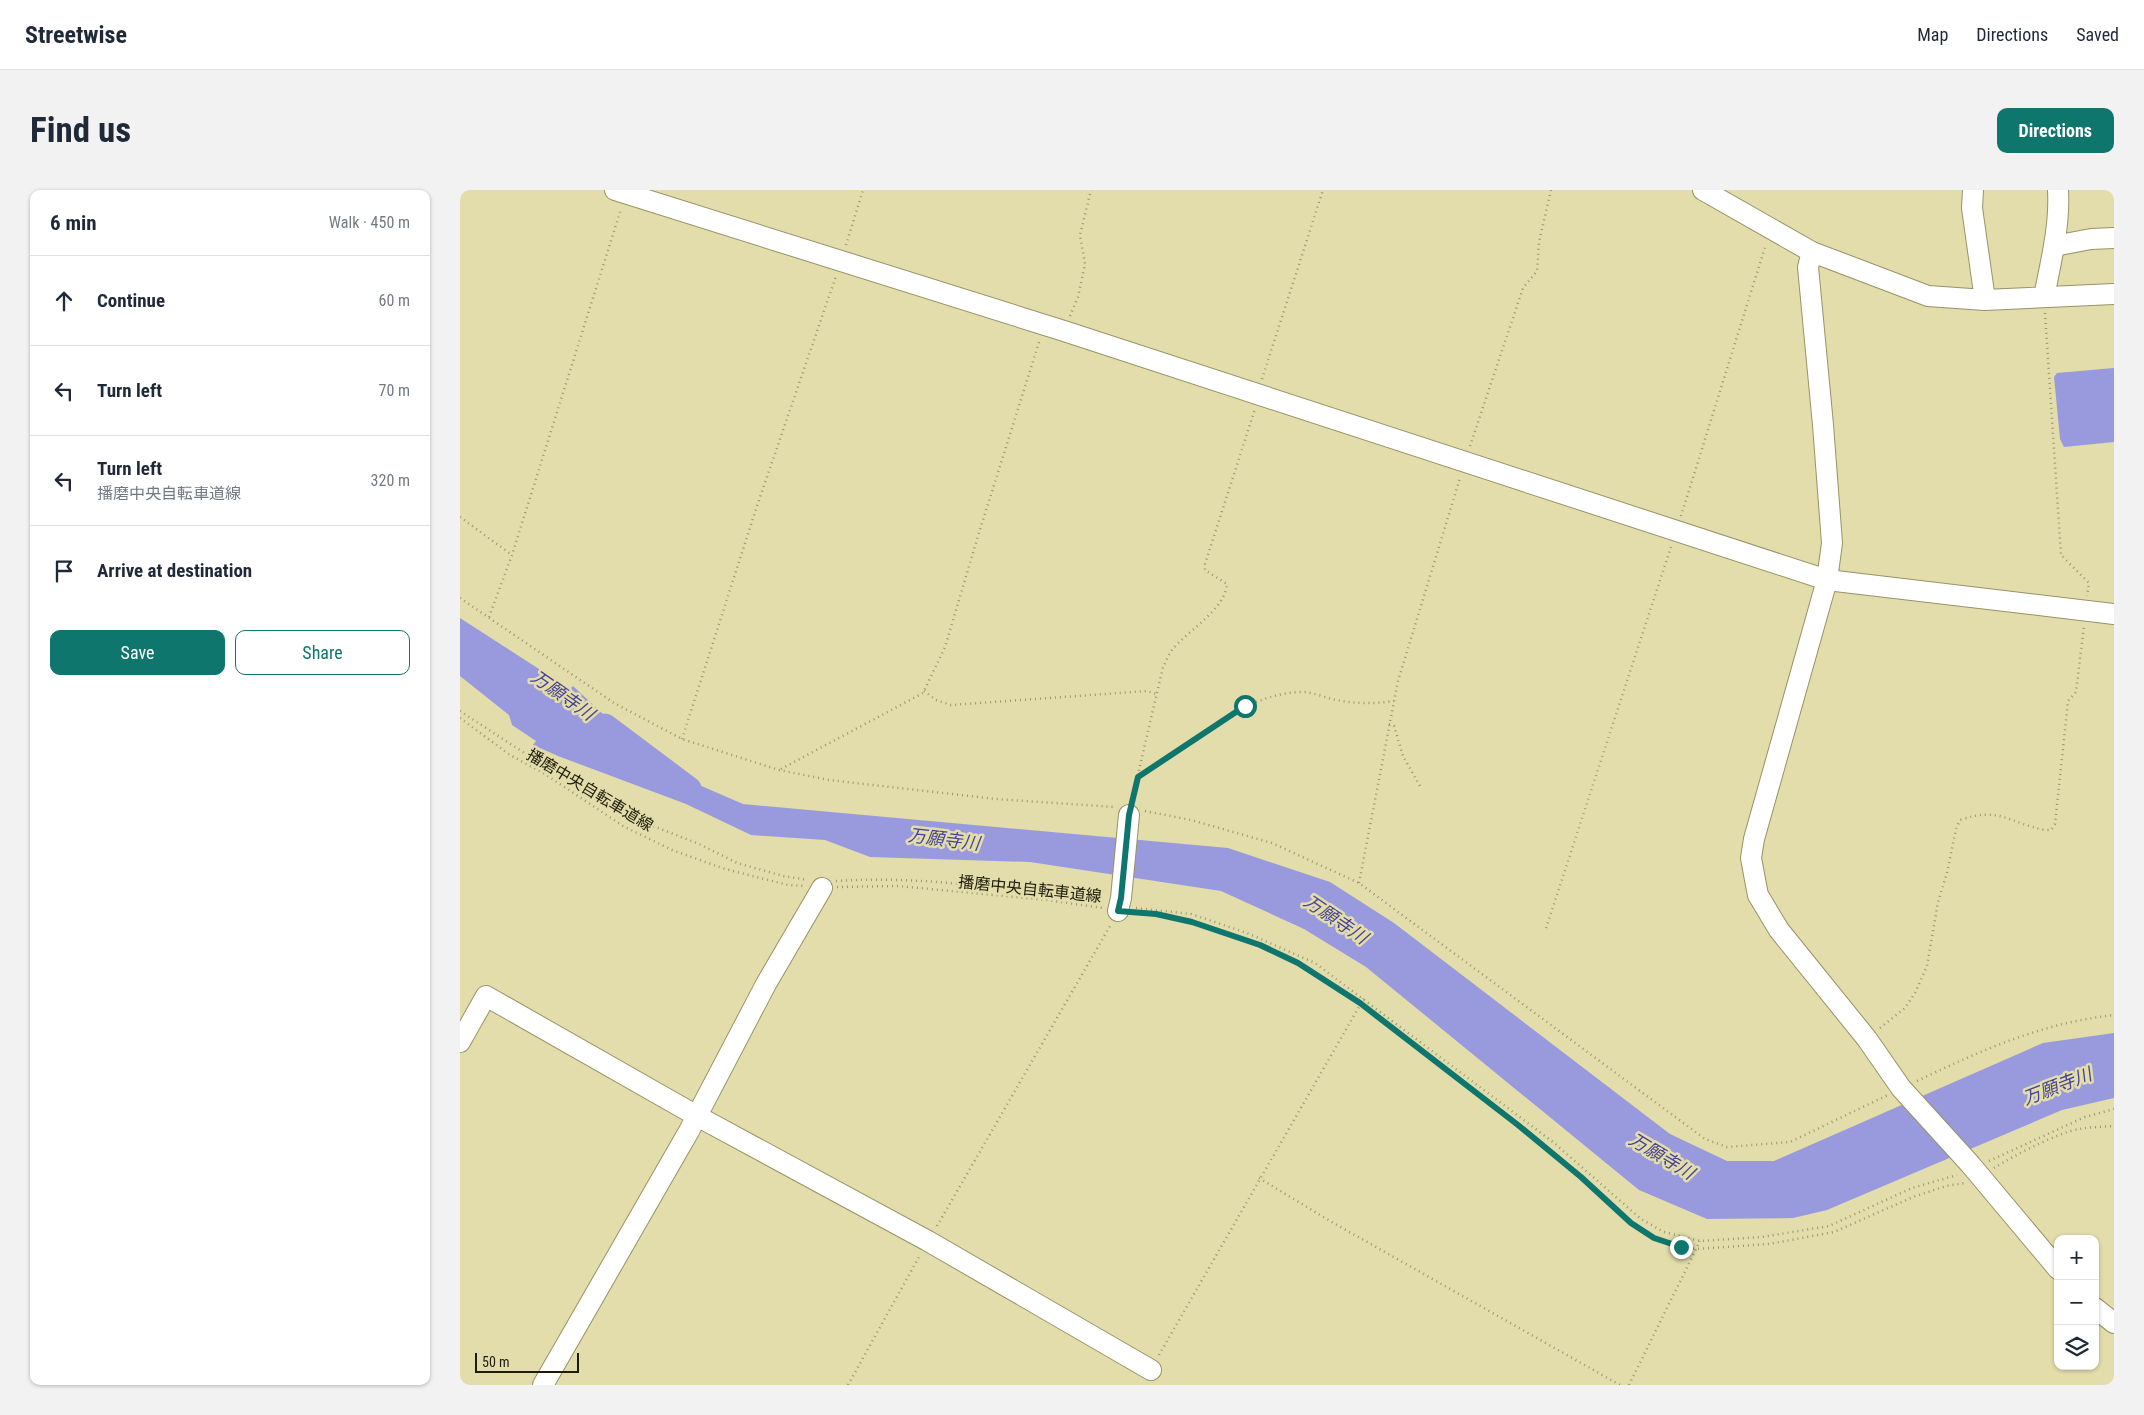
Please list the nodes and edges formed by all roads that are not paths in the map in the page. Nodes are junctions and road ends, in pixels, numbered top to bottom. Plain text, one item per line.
1 (1703, 190) edge
2 (1973, 190) edge
3 (2058, 190) edge
4 (621, 192) edge
5 (2114, 238) edge
6 (2054, 246) junction
7 (1812, 252) junction
8 (2114, 294) edge
9 (2044, 297) junction
10 (1985, 300) junction
11 (1827, 580) junction
12 (2114, 614) edge
13 (1130, 812) road end
14 (824, 884) road end
15 (1119, 905) road end
16 (460, 1042) edge
17 (697, 1116) junction
18 (2054, 1264) edge
19 (2099, 1311) edge
20 (2114, 1323) edge
21 (1151, 1370) road end
22 (543, 1385) edge

1 - 7 street
2 - 10 street
3 - 6 street
4 - 11 street
5 - 6 street
6 - 9 street
7 - 10 street
7 - 11 street
8 - 9 street
9 - 10 street
11 - 12 street
11 - 18 street
13 - 15 street
14 - 17 street
16 - 17 street
17 - 21 street
17 - 22 street
19 - 20 street

